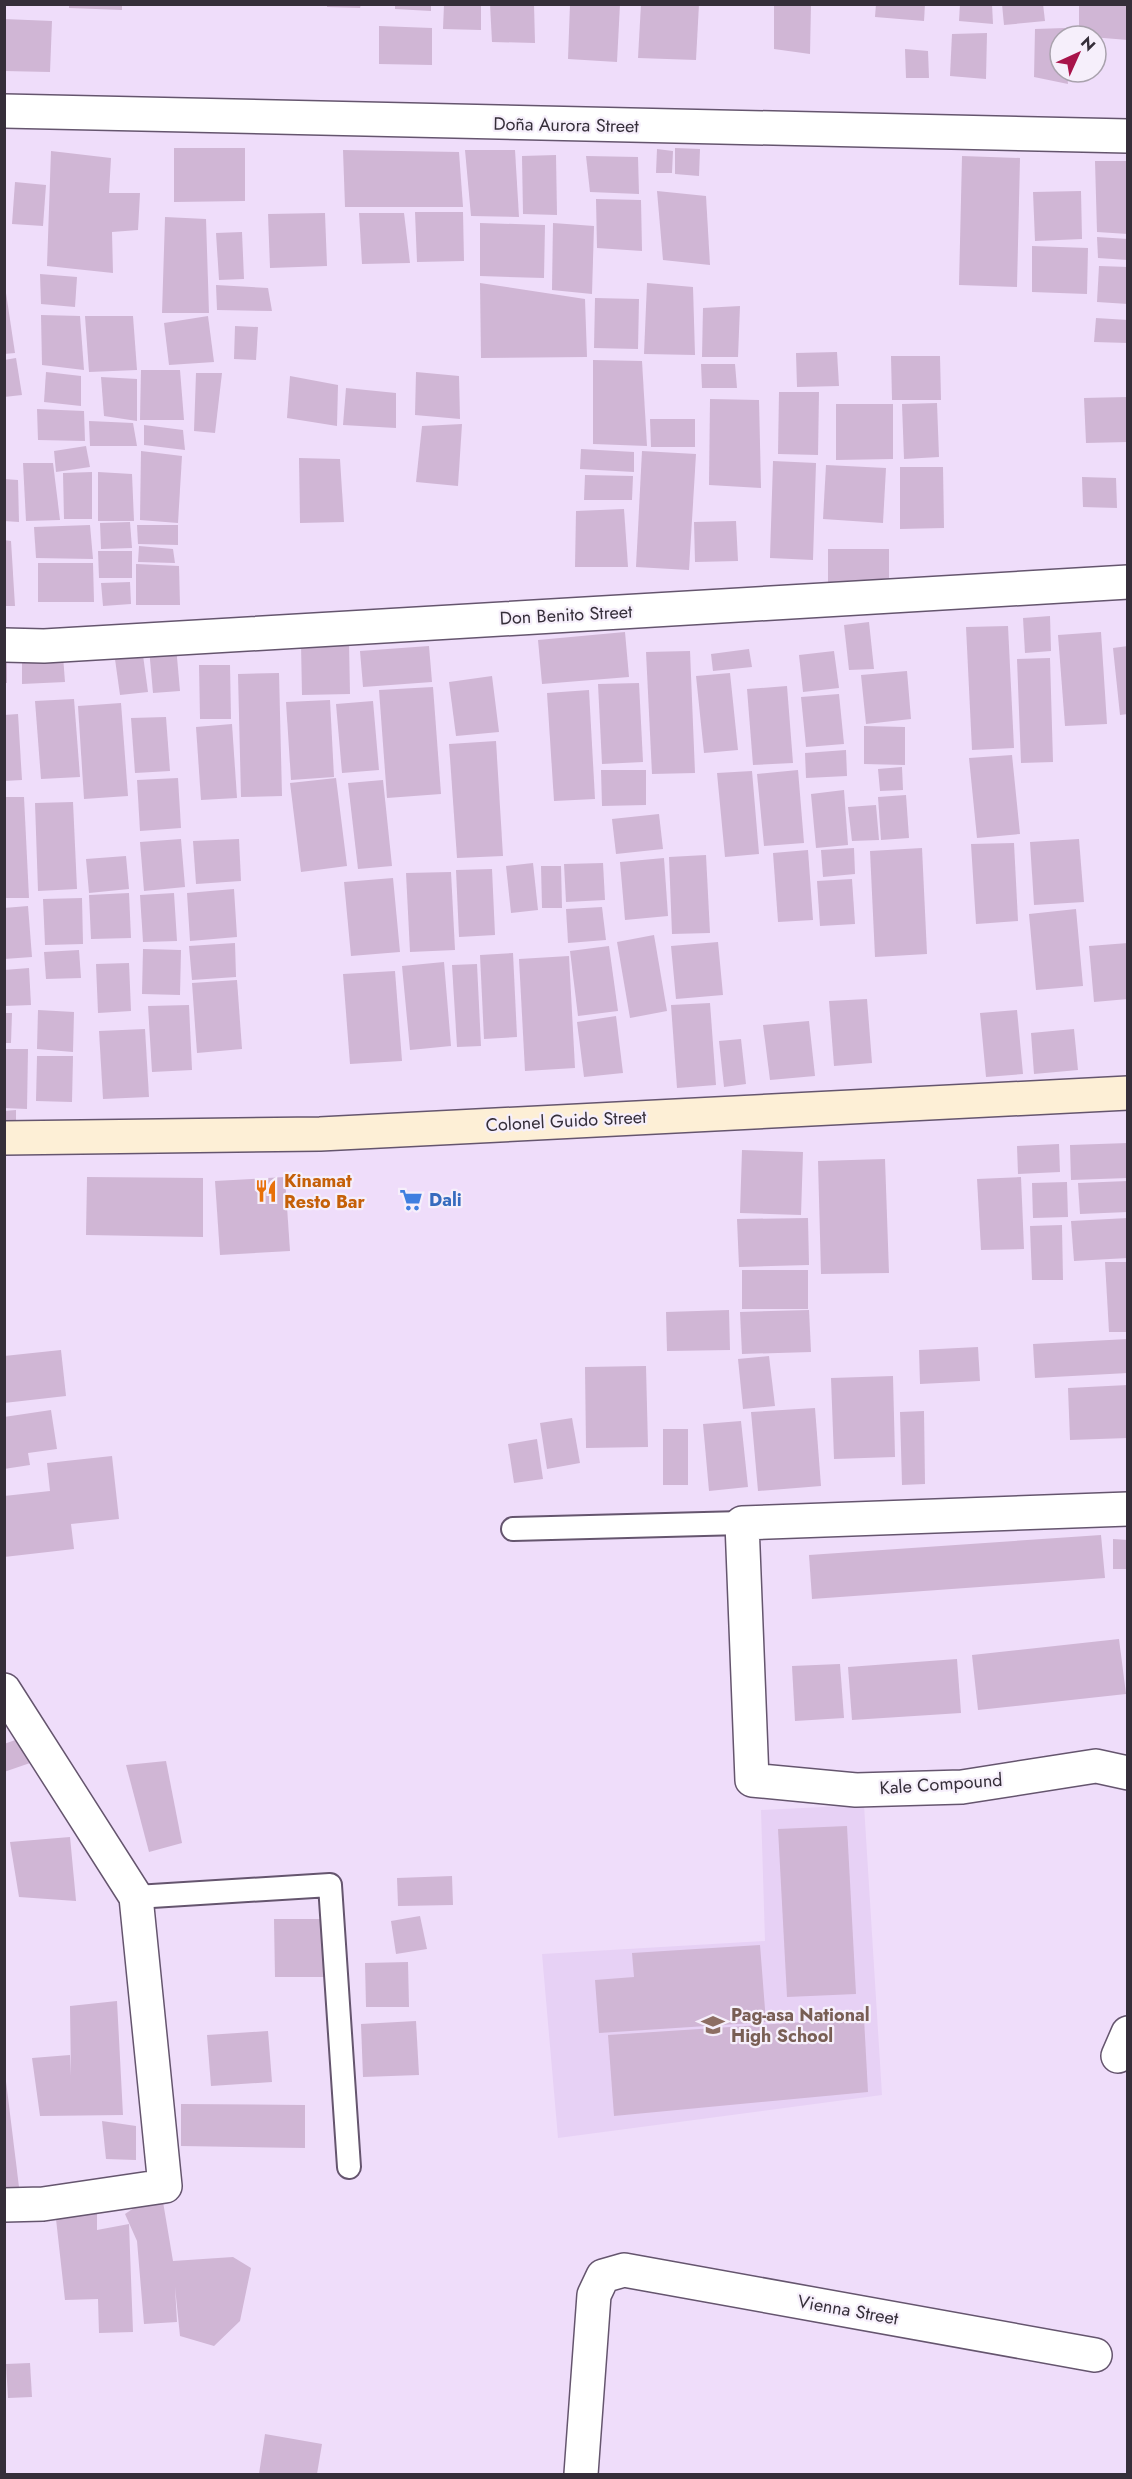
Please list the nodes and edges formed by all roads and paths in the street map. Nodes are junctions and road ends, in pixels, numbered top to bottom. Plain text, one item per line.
1 (4, 111) edge
2 (1128, 136) edge
3 (1128, 582) edge
4 (4, 645) edge
5 (1128, 1093) edge
6 (4, 1138) edge
7 (1128, 1509) edge
8 (742, 1523) junction
9 (513, 1529) dead end
10 (8, 1703) edge
11 (1128, 1773) edge
12 (136, 1897) junction
13 (349, 2167) dead end
14 (4, 2205) edge
15 (1095, 2355) dead end
16 (581, 2475) edge

1 - 2 street, Doña Aurora Street
3 - 4 street, Don Benito Street
5 - 6 street, Colonel Guido Street
7 - 8 street
8 - 9 lane
8 - 11 street, Kale Compound
10 - 12 street
12 - 13 lane
12 - 14 street
15 - 16 street, Vienna Street

